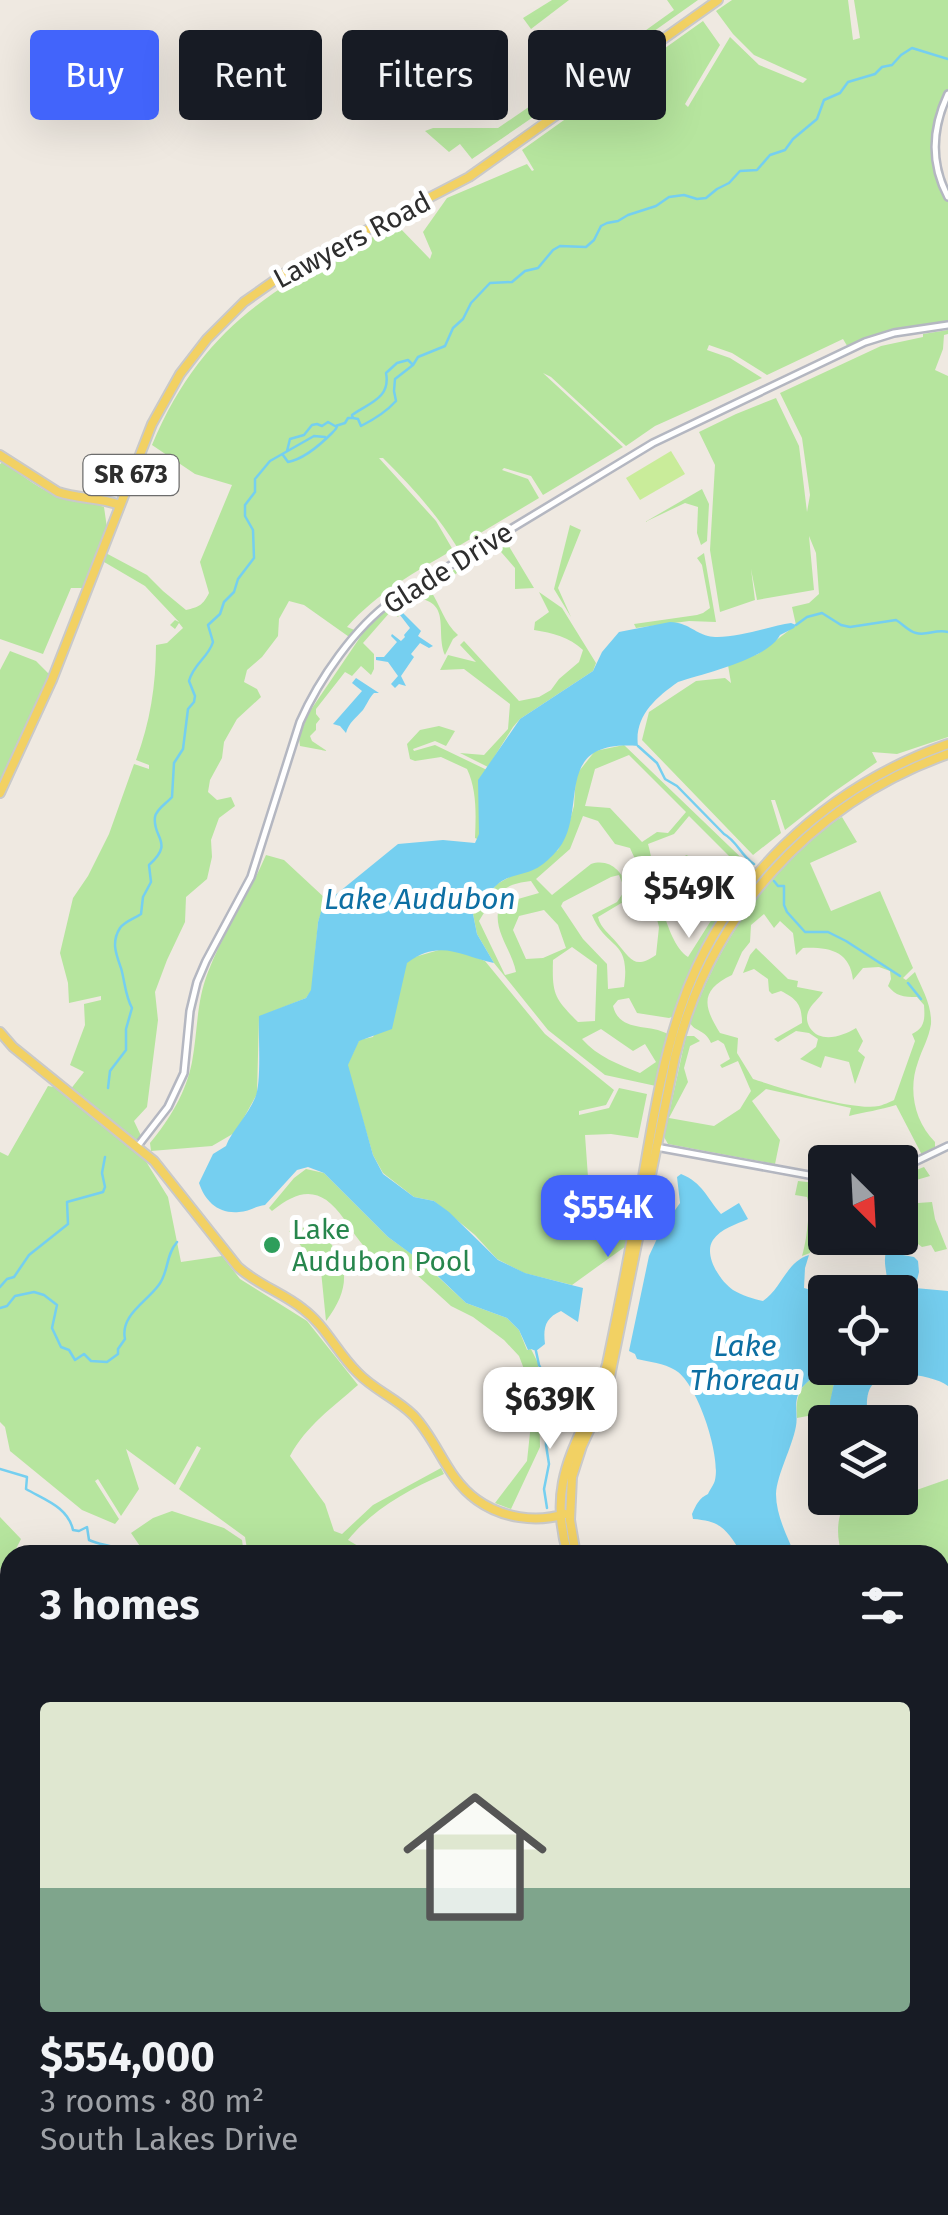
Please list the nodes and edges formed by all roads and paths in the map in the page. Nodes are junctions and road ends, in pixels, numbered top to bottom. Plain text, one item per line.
1 (718, 0) edge
2 (948, 94) edge
3 (948, 197) edge
4 (948, 325) edge
5 (0, 455) edge
6 (120, 505) junction
7 (948, 744) edge
8 (948, 754) edge
9 (0, 793) edge
10 (0, 1032) edge
11 (948, 1146) edge
12 (137, 1147) junction
13 (653, 1147) junction
14 (918, 1160) edge
15 (808, 1175) edge
16 (567, 1516) junction
17 (568, 1545) edge
18 (574, 1545) edge

1 - 6 main road, Lawyers Road / SR 673
2 - 3 street
4 - 12 street, Glade Drive
5 - 6 main road
6 - 9 main road, Lawyers Road / SR 673
7 - 13 main road
8 - 13 main road
10 - 12 main road
11 - 14 street
12 - 16 main road
13 - 15 street
13 - 16 main road
16 - 17 main road
16 - 18 main road

